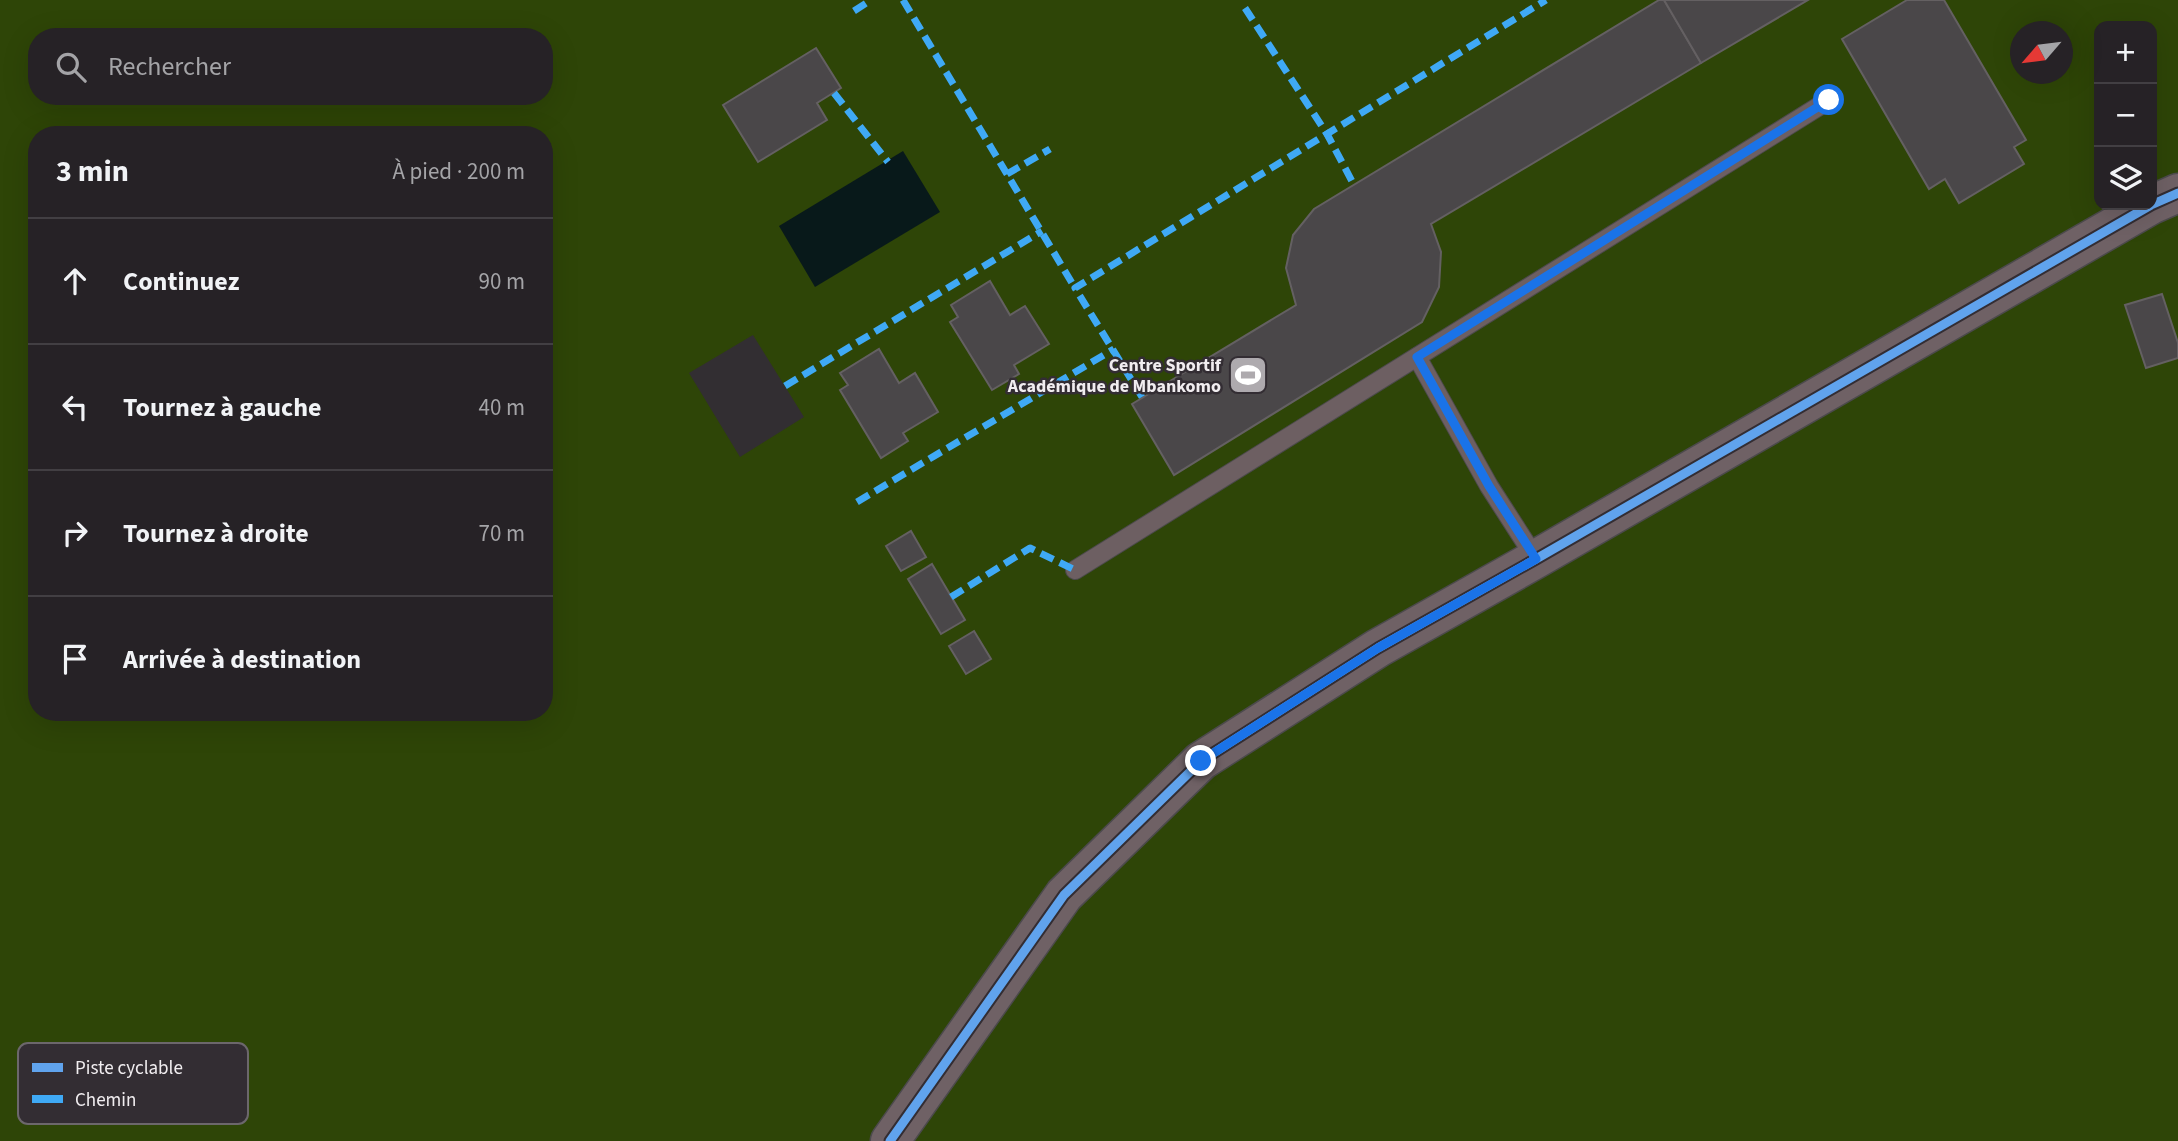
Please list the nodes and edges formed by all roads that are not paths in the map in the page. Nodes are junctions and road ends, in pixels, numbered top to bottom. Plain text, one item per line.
1 (1829, 100) dead end
2 (2178, 193) edge
3 (1417, 357) junction
4 (1536, 559) junction
5 (1075, 570) dead end
6 (890, 1141) edge

1 - 3 lane
2 - 4 street
3 - 4 lane
3 - 5 lane
4 - 6 street

